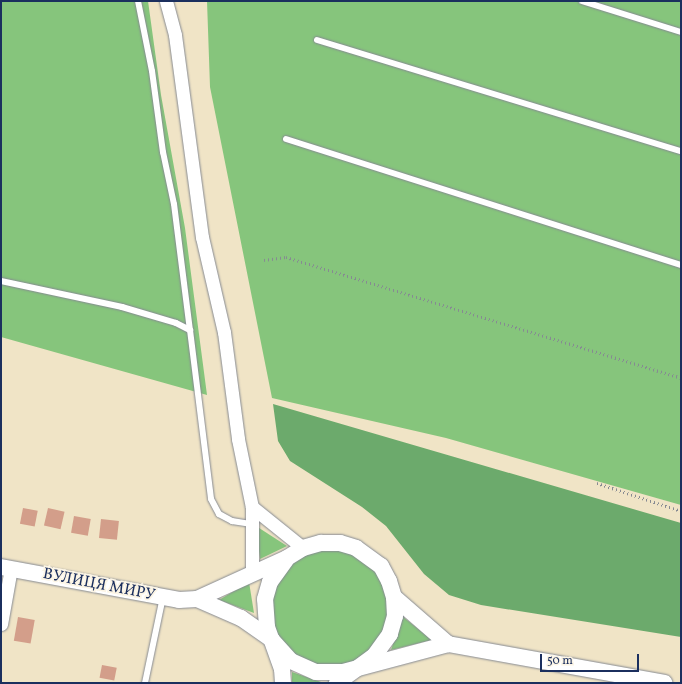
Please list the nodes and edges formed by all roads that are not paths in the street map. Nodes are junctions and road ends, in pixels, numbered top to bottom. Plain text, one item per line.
1 (138, 1) edge
2 (166, 1) edge
3 (582, 1) edge
4 (681, 32) edge
5 (317, 40) dead end
6 (286, 139) dead end
7 (681, 151) edge
8 (681, 264) edge
9 (1, 281) edge
10 (190, 330) junction
11 (252, 507) junction
12 (252, 524) junction
13 (303, 548) junction
14 (287, 558) junction
15 (6, 568) edge
16 (252, 573) junction
17 (163, 597) junction
18 (394, 597) junction
19 (197, 599) junction
20 (265, 615) junction
21 (1, 624) edge
22 (272, 640) junction
23 (448, 644) junction
24 (360, 666) junction
25 (145, 683) edge
26 (283, 683) edge
27 (337, 683) edge
28 (665, 683) edge

1 - 10 lane
2 - 11 street
3 - 4 lane
5 - 7 lane
6 - 8 lane
9 - 10 lane
10 - 12 lane
11 - 12 street
11 - 13 street
12 - 16 street
13 - 14 street
13 - 18 street
14 - 16 street
14 - 20 street
15 - 17 street, ВУЛИЦЯ МИРУ
15 - 21 street
16 - 19 street
16 - 20 street
17 - 19 street, ВУЛИЦЯ МИРУ
17 - 25 lane
18 - 23 street
18 - 24 street
19 - 22 street
20 - 22 street
22 - 24 street
22 - 26 street
23 - 24 street
23 - 28 street
24 - 27 street

